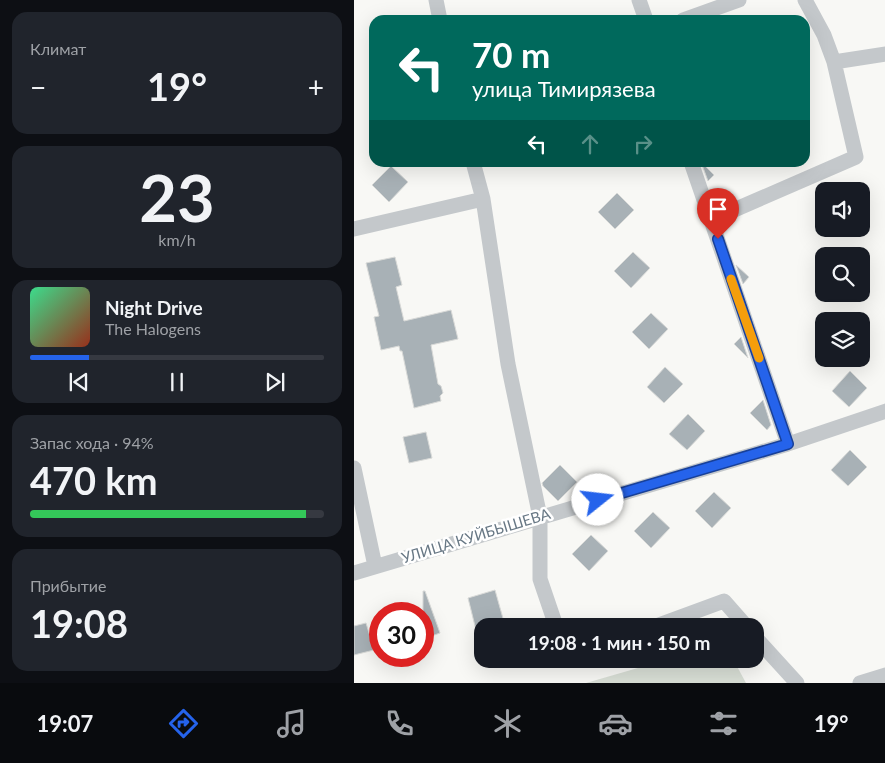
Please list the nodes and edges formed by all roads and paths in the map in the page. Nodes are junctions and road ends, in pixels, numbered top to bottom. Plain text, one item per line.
1 (436, 0) edge
2 (639, 0) edge
3 (739, 0) edge
4 (805, 0) edge
5 (439, 15) edge
6 (644, 15) edge
7 (697, 15) edge
8 (885, 54) edge
9 (834, 62) junction
10 (474, 167) edge
11 (693, 167) edge
12 (483, 199) junction
13 (711, 220) junction
14 (354, 229) edge
15 (885, 411) edge
16 (788, 444) junction
17 (354, 468) edge
18 (540, 517) junction
19 (376, 566) junction
20 (354, 573) edge
21 (553, 618) edge
22 (678, 618) edge
23 (739, 618) edge
24 (764, 647) edge
25 (885, 675) edge
26 (797, 683) edge
27 (860, 683) edge

1 - 5 street
2 - 6 street
3 - 7 street
4 - 9 street
8 - 9 street
9 - 13 street
10 - 12 street
11 - 13 street
12 - 14 street
12 - 18 street
13 - 16 street
15 - 16 street, УЛИЦА КУЙБЫШЕВА
16 - 18 street, УЛИЦА КУЙБЫШЕВА
17 - 19 street
18 - 19 street, УЛИЦА КУЙБЫШЕВА
18 - 21 street
19 - 20 street, УЛИЦА КУЙБЫШЕВА
22 - 23 street
24 - 26 street
25 - 27 street

